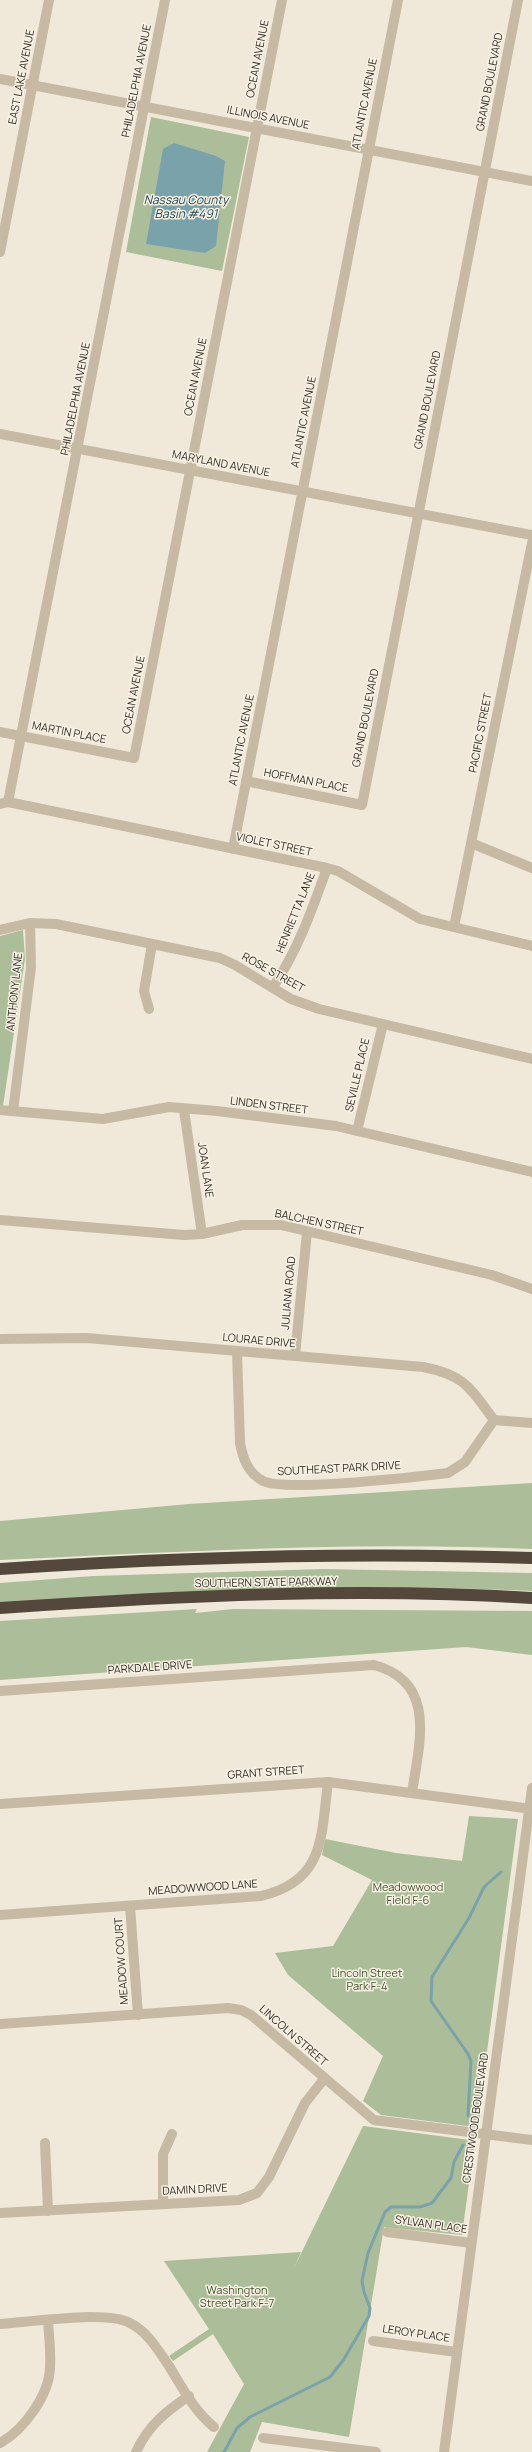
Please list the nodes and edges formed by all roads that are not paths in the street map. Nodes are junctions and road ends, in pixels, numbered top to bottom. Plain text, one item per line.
1 (49, 0) edge
2 (165, 0) edge
3 (282, 0) edge
4 (398, 0) edge
5 (518, 0) edge
6 (0, 79) edge
7 (33, 84) junction
8 (145, 106) junction
9 (257, 128) junction
10 (369, 150) junction
11 (484, 172) junction
12 (532, 181) edge
13 (0, 252) edge
14 (0, 434) edge
15 (78, 449) junction
16 (190, 470) junction
17 (302, 492) junction
18 (418, 514) junction
19 (532, 535) edge
20 (532, 543) edge
21 (0, 732) edge
22 (22, 736) junction
23 (134, 758) joint
24 (246, 781) junction
25 (4, 803) edge
26 (362, 805) joint
27 (471, 843) junction
28 (233, 849) junction
29 (327, 868) junction
30 (532, 868) edge
31 (30, 923) junction
32 (454, 927) junction
33 (0, 930) edge
34 (152, 944) junction
35 (532, 946) edge
36 (272, 987) junction
37 (149, 1009) dead end
38 (383, 1024) junction
39 (532, 1059) edge
40 (0, 1110) edge
41 (184, 1110) junction
42 (13, 1111) junction
43 (357, 1131) junction
44 (532, 1172) edge
45 (0, 1220) edge
46 (307, 1232) junction
47 (202, 1234) junction
48 (532, 1289) edge
49 (0, 1339) edge
50 (237, 1352) junction
51 (295, 1356) junction
52 (494, 1420) junction
53 (530, 1423) edge
54 (532, 1558) edge
55 (0, 1569) edge
56 (532, 1598) edge
57 (0, 1608) edge
58 (0, 1691) edge
59 (328, 1782) junction
60 (532, 1788) edge
61 (412, 1793) junction
62 (0, 1804) edge
63 (531, 1809) edge
64 (130, 1906) junction
65 (0, 1915) edge
66 (138, 2014) junction
67 (0, 2024) edge
68 (324, 2078) junction
69 (172, 2134) dead end
70 (486, 2134) junction
71 (532, 2140) edge
72 (45, 2143) dead end
73 (164, 2204) junction
74 (48, 2210) junction
75 (0, 2214) edge
76 (387, 2232) dead end
77 (471, 2243) junction
78 (48, 2321) junction
79 (0, 2324) edge
80 (373, 2340) dead end
81 (457, 2352) junction
82 (189, 2396) junction
83 (214, 2427) dead end
84 (263, 2438) dead end
85 (0, 2443) edge
86 (136, 2452) edge
87 (376, 2452) edge
88 (444, 2452) edge

1 - 7 street, EAST LAKE AVENUE
2 - 8 street, PHILADELPHIA AVENUE
3 - 9 street, OCEAN AVENUE
4 - 10 street, ATLANTIC AVENUE
5 - 11 street, GRAND BOULEVARD
6 - 7 street, ILLINOIS AVENUE
7 - 8 street, ILLINOIS AVENUE
7 - 13 street, EAST LAKE AVENUE
8 - 9 street, ILLINOIS AVENUE
8 - 15 street, PHILADELPHIA AVENUE
9 - 10 street, ILLINOIS AVENUE
9 - 16 street, OCEAN AVENUE
10 - 11 street, ILLINOIS AVENUE
10 - 17 street, ATLANTIC AVENUE
11 - 12 street, ILLINOIS AVENUE
11 - 18 street, GRAND BOULEVARD
14 - 15 street, MARYLAND AVENUE
15 - 16 street, MARYLAND AVENUE
15 - 22 street, PHILADELPHIA AVENUE
16 - 17 street, MARYLAND AVENUE
16 - 23 street, OCEAN AVENUE
17 - 18 street, MARYLAND AVENUE
17 - 24 street, ATLANTIC AVENUE
18 - 19 street, MARYLAND AVENUE
18 - 26 street, GRAND BOULEVARD
20 - 27 street, PACIFIC STREET
21 - 22 street, MARTIN PLACE
22 - 23 street, MARTIN PLACE
22 - 25 street, PHILADELPHIA AVENUE
24 - 26 street, HOFFMAN PLACE
24 - 28 street, ATLANTIC AVENUE
25 - 28 street, VIOLET STREET
27 - 30 street
27 - 32 street, PACIFIC STREET
28 - 29 street, VIOLET STREET
29 - 32 street, VIOLET STREET
29 - 36 street, HENRIETTA LANE
31 - 33 street, ROSE STREET
31 - 34 street, ROSE STREET
31 - 42 street, ANTHONY LANE
32 - 35 street, VIOLET STREET
34 - 36 street, ROSE STREET
34 - 37 street
36 - 38 street, ROSE STREET
38 - 39 street, ROSE STREET
38 - 43 street, SEVILLE PLACE
40 - 42 street, LINDEN STREET
41 - 42 street, LINDEN STREET
41 - 43 street, LINDEN STREET
41 - 47 street, JOAN LANE
43 - 44 street, LINDEN STREET
45 - 47 street, BALCHEN STREET
46 - 47 street, BALCHEN STREET
46 - 48 street, BALCHEN STREET
46 - 51 street, JULIANA ROAD
49 - 50 street, LOURAE DRIVE
50 - 51 street, LOURAE DRIVE
50 - 52 street, SOUTHEAST PARK DRIVE
51 - 52 street, LOURAE DRIVE
52 - 53 street
54 - 55 highway
56 - 57 highway, SOUTHERN STATE PARKWAY
58 - 61 street, PARKDALE DRIVE
59 - 61 street, GRANT STREET
59 - 62 street, GRANT STREET
59 - 64 street, MEADOWWOOD LANE
60 - 63 street, CRESTWOOD BOULEVARD
61 - 63 street, GRANT STREET
63 - 70 street, CRESTWOOD BOULEVARD
64 - 65 street, MEADOWWOOD LANE
64 - 66 street, MEADOW COURT
66 - 67 street, LINCOLN STREET
66 - 68 street, LINCOLN STREET
68 - 70 street, LINCOLN STREET
68 - 73 street, DAMIN DRIVE
69 - 73 street
70 - 71 street, LINCOLN STREET
70 - 77 street, CRESTWOOD BOULEVARD
72 - 74 street
73 - 74 street, DAMIN DRIVE
74 - 75 street, DAMIN DRIVE
76 - 77 street, SYLVAN PLACE
77 - 81 street, CRESTWOOD BOULEVARD
78 - 79 street
78 - 82 street
78 - 85 street
80 - 81 street, LEROY PLACE
81 - 88 street, CRESTWOOD BOULEVARD
82 - 83 street
82 - 86 street
84 - 87 street

